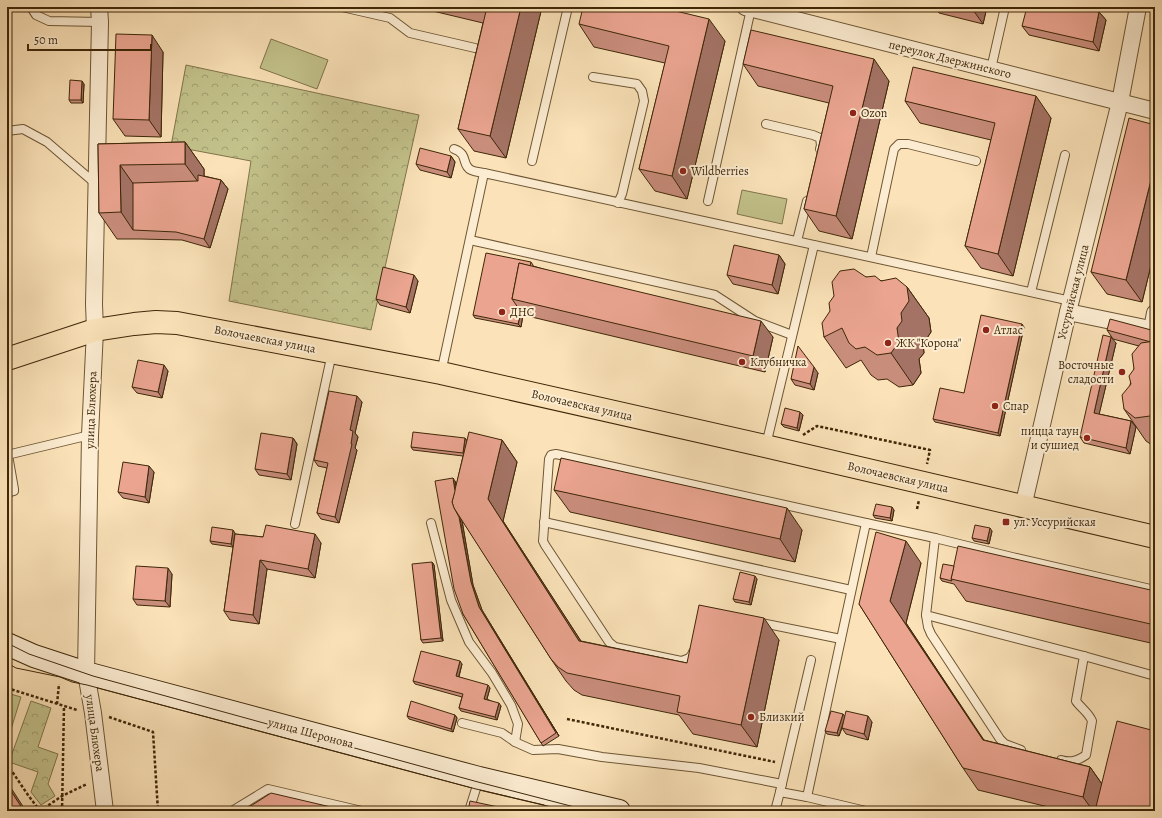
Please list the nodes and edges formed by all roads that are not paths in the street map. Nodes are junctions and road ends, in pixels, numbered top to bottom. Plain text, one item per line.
1 (32, 7) edge
2 (342, 7) edge
3 (568, 7) edge
4 (1006, 7) edge
5 (1138, 7) edge
6 (748, 8) edge
7 (99, 14) edge
8 (475, 48) dead end
9 (991, 69) junction
10 (592, 76) dead end
11 (1120, 102) junction
12 (1155, 110) edge
13 (766, 124) dead end
14 (7, 131) edge
15 (454, 148) dead end
16 (1065, 155) dead end
17 (818, 160) edge
18 (532, 161) dead end
19 (976, 162) dead end
20 (484, 173) junction
21 (96, 185) junction
22 (810, 190) edge
23 (708, 201) dead end
24 (618, 202) junction
25 (470, 240) junction
26 (797, 241) junction
27 (814, 245) junction
28 (871, 258) junction
29 (1031, 292) junction
30 (1070, 307) junction
31 (1155, 313) edge
32 (1154, 329) edge
33 (95, 330) junction
34 (792, 335) junction
35 (332, 352) junction
36 (7, 359) edge
37 (441, 373) junction
38 (90, 435) junction
39 (765, 446) junction
40 (8, 455) edge
41 (7, 494) edge
42 (1023, 507) junction
43 (544, 522) junction
44 (430, 523) dead end
45 (866, 523) junction
46 (295, 524) dead end
47 (1155, 537) edge
48 (934, 538) junction
49 (851, 590) junction
50 (1155, 590) edge
51 (926, 615) junction
52 (747, 620) edge
53 (841, 638) junction
54 (696, 641) edge
55 (7, 644) edge
56 (1084, 656) junction
57 (811, 660) dead end
58 (86, 673) junction
59 (1155, 676) edge
60 (462, 723) dead end
61 (515, 742) junction
62 (1027, 751) edge
63 (1055, 759) edge
64 (479, 778) junction
65 (781, 788) junction
66 (807, 797) junction
67 (105, 811) edge
68 (232, 811) edge
69 (362, 811) edge
70 (469, 811) edge
71 (619, 811) edge
72 (775, 811) edge
73 (866, 811) edge

1 - 7 lane
2 - 8 lane
3 - 18 lane
4 - 9 lane
5 - 11 street, Уссурийская улица
6 - 9 street, переулок Дзержинского
6 - 23 lane
7 - 21 street, улица Блюхера
9 - 11 street, переулок Дзержинского
10 - 24 lane
11 - 12 street, переулок Дзержинского
11 - 30 street, Уссурийская улица
13 - 17 lane
14 - 21 lane
15 - 20 lane
16 - 29 lane
19 - 28 lane
20 - 24 lane
20 - 25 lane
21 - 33 street, улица Блюхера
22 - 26 lane
24 - 26 lane
25 - 34 lane
25 - 37 lane
26 - 27 lane
27 - 28 lane
27 - 34 lane
28 - 29 lane
29 - 30 lane
30 - 32 street
30 - 42 street, Уссурийская улица
31 - 32 street
33 - 35 main road, Волочаевская улица
33 - 36 main road, Волочаевская улица
33 - 38 street, улица Блюхера
34 - 39 lane
35 - 37 main road, Волочаевская улица
35 - 46 lane
37 - 39 main road, Волочаевская улица
38 - 40 lane
38 - 58 street, улица Блюхера
39 - 42 main road, Волочаевская улица
40 - 41 lane
42 - 47 main road, Волочаевская улица
43 - 45 lane
43 - 49 lane
43 - 54 lane
44 - 61 lane
45 - 48 lane
45 - 49 lane
48 - 50 lane
48 - 51 lane
49 - 53 lane
51 - 56 lane
51 - 62 lane
52 - 53 lane
53 - 66 lane
55 - 58 main road, улица Шеронова
56 - 59 lane
56 - 63 lane
57 - 65 lane
58 - 64 main road, улица Шеронова
58 - 67 street, улица Блюхера
60 - 61 lane
61 - 65 lane
64 - 70 lane
64 - 71 main road, улица Шеронова
65 - 66 lane
65 - 72 lane
66 - 73 lane
68 - 69 lane

